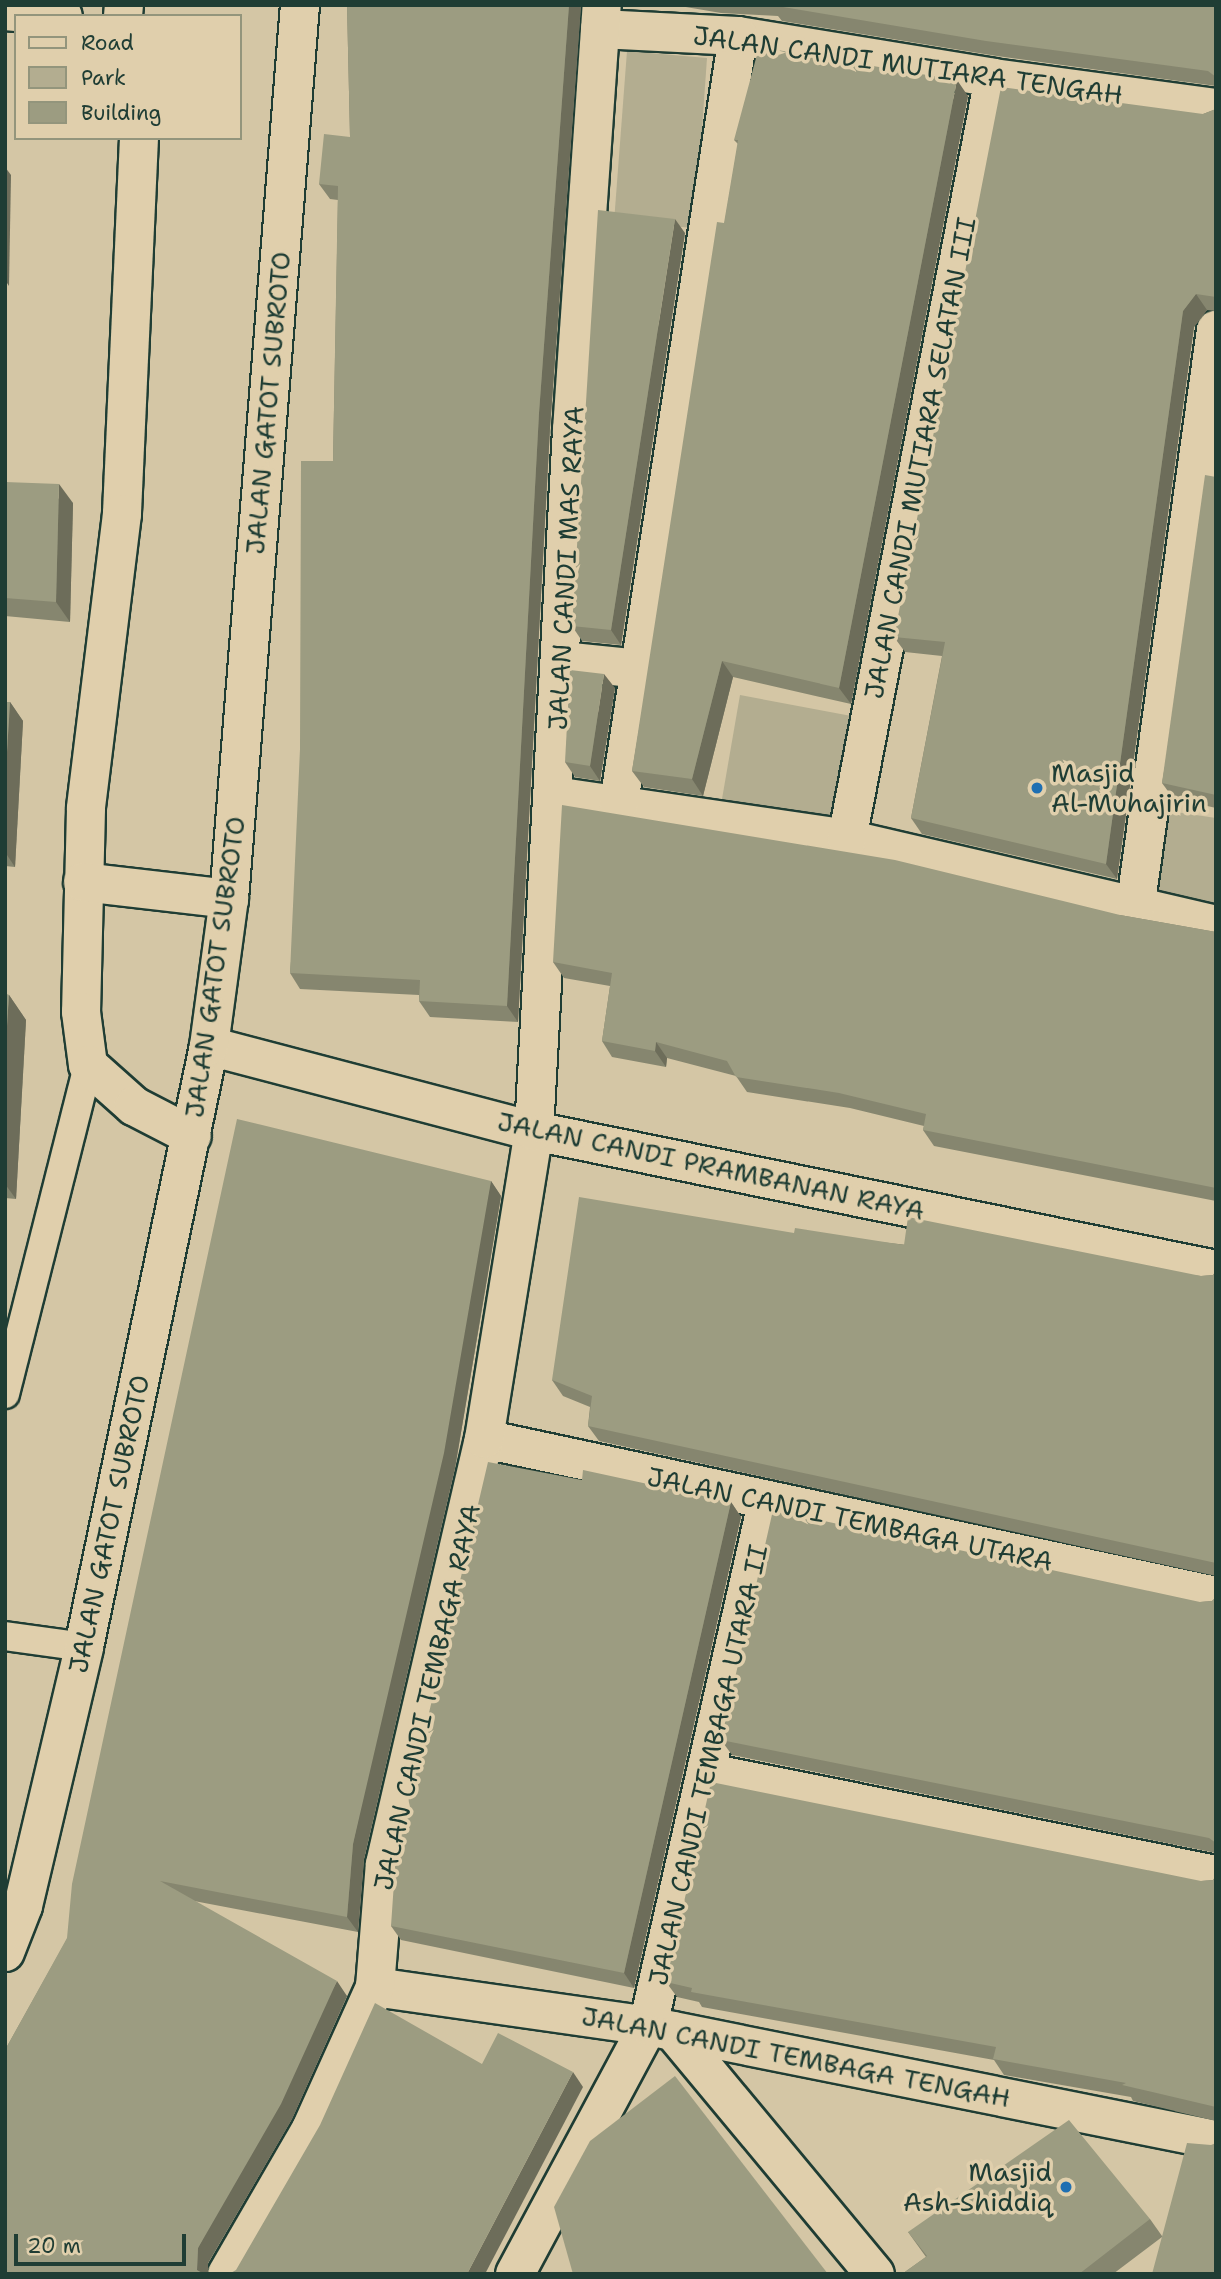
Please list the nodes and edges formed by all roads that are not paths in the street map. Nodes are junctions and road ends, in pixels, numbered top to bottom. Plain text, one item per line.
1 (300, 5) edge
2 (5, 11) edge
3 (40, 14) edge
4 (601, 17) edge
5 (738, 36) junction
6 (994, 78) junction
7 (1216, 108) edge
8 (139, 140) edge
9 (1216, 330) edge
10 (563, 661) junction
11 (641, 669) junction
12 (554, 796) junction
13 (618, 803) junction
14 (847, 839) junction
15 (83, 882) junction
16 (229, 899) junction
17 (1135, 909) junction
18 (1216, 925) edge
19 (209, 1045) junction
20 (88, 1065) junction
21 (534, 1131) junction
22 (192, 1136) junction
23 (1216, 1270) edge
24 (5, 1395) edge
25 (484, 1439) junction
26 (767, 1503) junction
27 (1216, 1597) edge
28 (5, 1636) edge
29 (84, 1647) junction
30 (709, 1773) junction
31 (1216, 1875) edge
32 (5, 1952) edge
33 (374, 1987) junction
34 (661, 2029) junction
35 (1216, 2140) edge
36 (519, 2272) edge
37 (227, 2274) edge
38 (875, 2274) edge

1 - 16 street, JALAN GATOT SUBROTO
2 - 3 street
4 - 5 street, JALAN CANDI MUTIARA TENGAH
4 - 10 street, JALAN CANDI MAS RAYA
5 - 6 street, JALAN CANDI MUTIARA TENGAH
5 - 11 street
6 - 7 street, JALAN CANDI MUTIARA TENGAH
6 - 14 street, JALAN CANDI MUTIARA SELATAN III
8 - 15 street
9 - 17 street
10 - 11 street
10 - 12 street, JALAN CANDI MAS RAYA
11 - 13 street
12 - 13 street
12 - 21 street, JALAN CANDI MAS RAYA
13 - 14 street
14 - 17 street
15 - 16 street
15 - 20 street
16 - 19 street, JALAN GATOT SUBROTO
17 - 18 street
19 - 21 street, JALAN CANDI PRAMBANAN RAYA
19 - 22 street, JALAN GATOT SUBROTO
20 - 22 street
20 - 24 lane
21 - 23 street, JALAN CANDI PRAMBANAN RAYA
21 - 25 street, JALAN CANDI TEMBAGA RAYA
22 - 29 street, JALAN GATOT SUBROTO
25 - 26 street, JALAN CANDI TEMBAGA UTARA
25 - 33 street, JALAN CANDI TEMBAGA RAYA
26 - 27 street, JALAN CANDI TEMBAGA UTARA
26 - 30 street, JALAN CANDI TEMBAGA UTARA II
28 - 29 lane
29 - 32 street, JALAN GATOT SUBROTO
30 - 31 street
30 - 34 street, JALAN CANDI TEMBAGA UTARA II
33 - 34 street, JALAN CANDI TEMBAGA TENGAH
33 - 37 street, JALAN CANDI TEMBAGA RAYA
34 - 35 street, JALAN CANDI TEMBAGA TENGAH
34 - 36 street, JALAN CANDI TEMBAGA UTARA II
34 - 38 street

